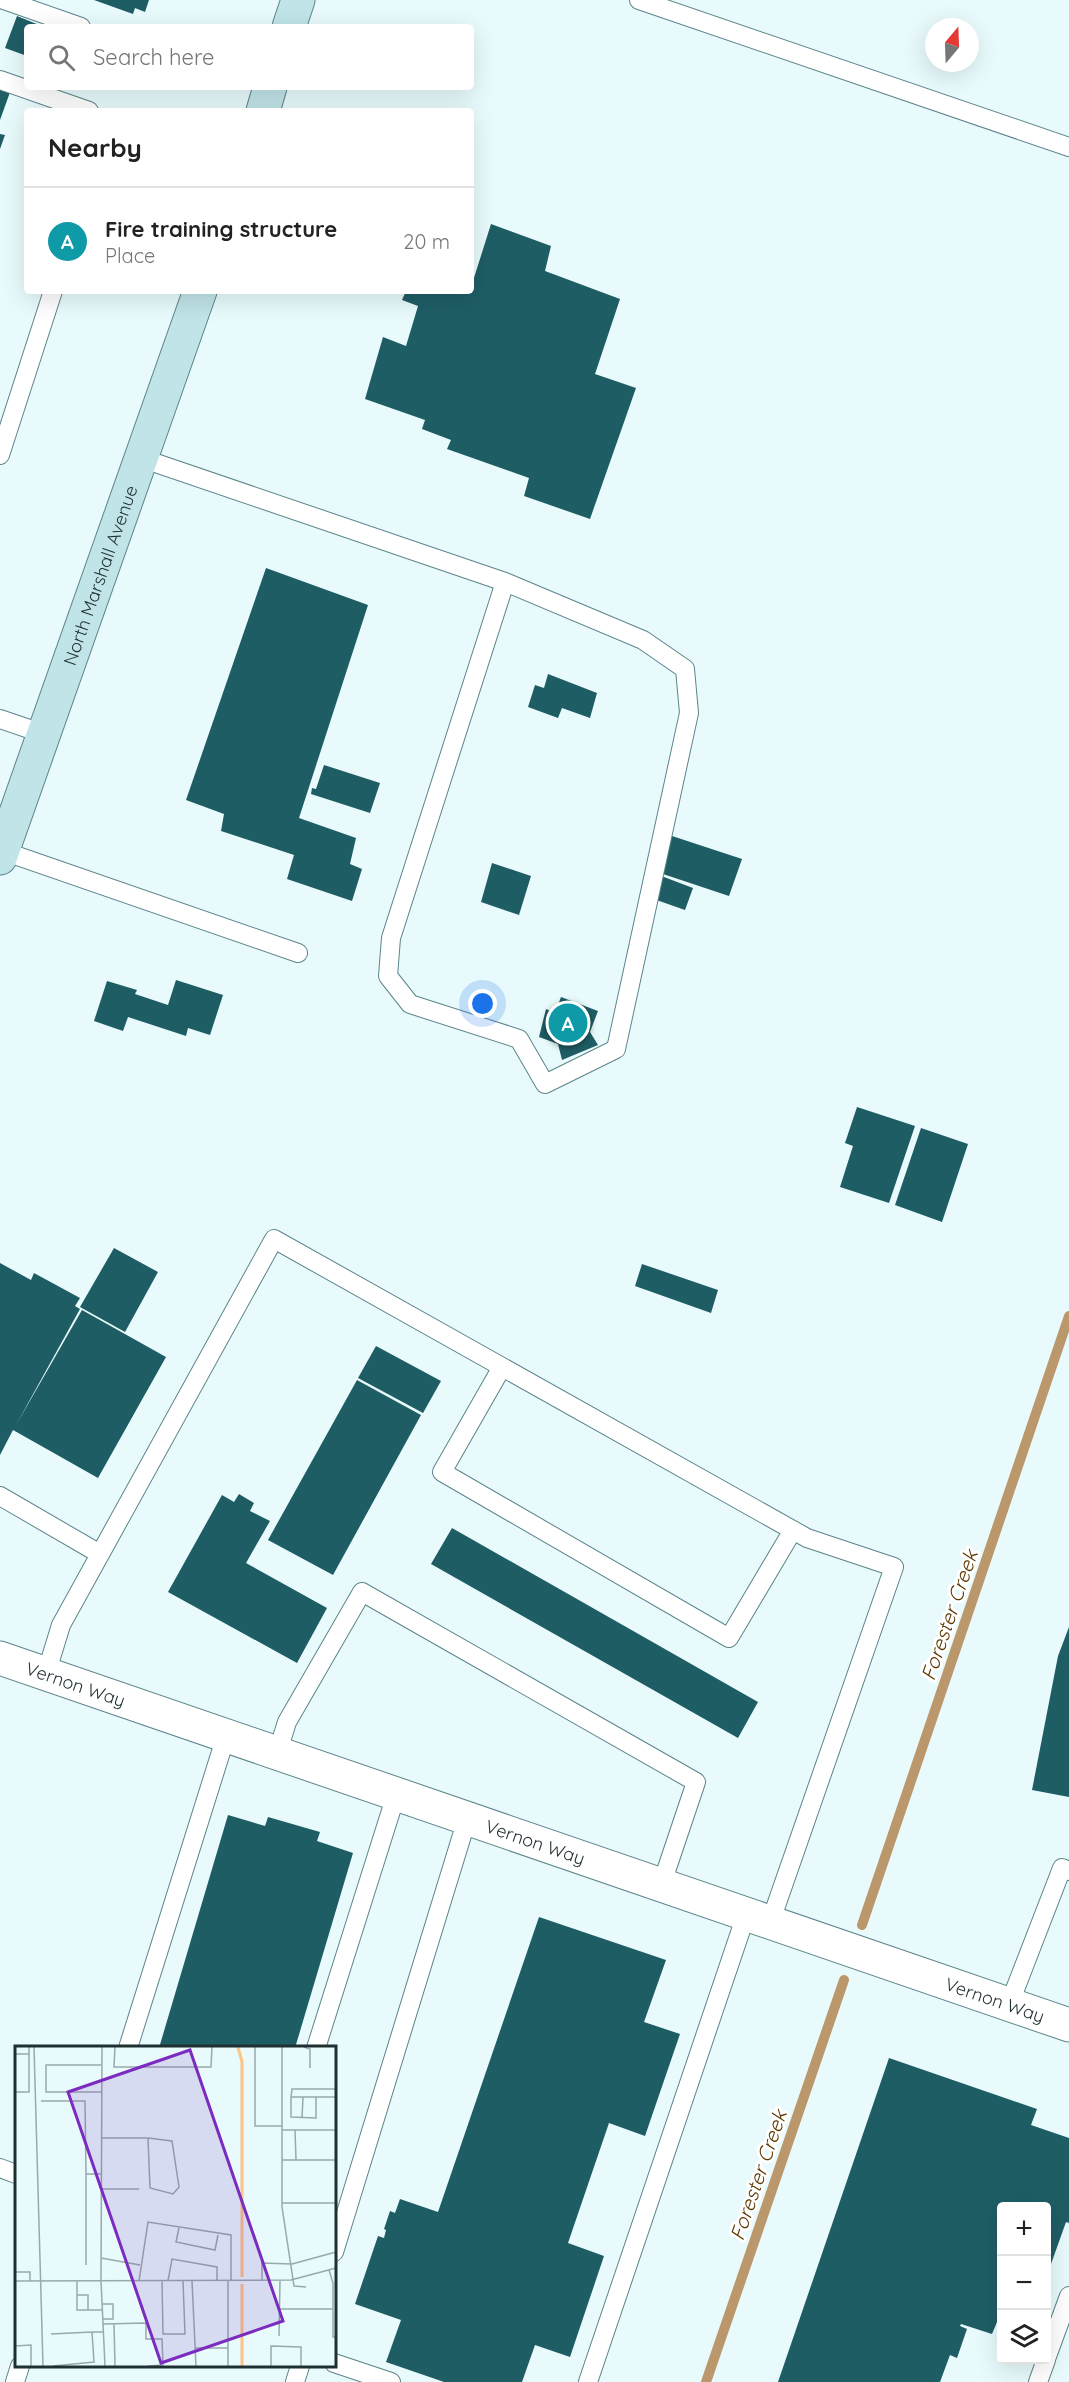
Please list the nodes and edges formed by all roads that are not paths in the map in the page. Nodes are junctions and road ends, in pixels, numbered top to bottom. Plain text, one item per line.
1 (4, 0) edge
2 (298, 0) edge
3 (639, 0) edge
4 (72, 24) edge
5 (290, 24) edge
6 (0, 80) edge
7 (24, 88) edge
8 (29, 90) edge
9 (80, 108) edge
10 (1069, 147) edge
11 (52, 294) edge
12 (199, 294) edge
13 (0, 455) edge
14 (141, 458) junction
15 (505, 582) junction
16 (0, 719) edge
17 (44, 734) junction
18 (1, 854) edge
19 (298, 953) dead end
20 (502, 1367) junction
21 (0, 1496) edge
22 (793, 1530) junction
23 (100, 1554) junction
24 (0, 1658) edge
25 (46, 1674) junction
26 (226, 1736) junction
27 (277, 1754) junction
28 (396, 1795) junction
29 (467, 1819) junction
30 (1069, 1871) edge
31 (662, 1886) junction
32 (758, 1919) junction
33 (1009, 2005) junction
34 (1069, 2025) edge
35 (130, 2046) edge
36 (317, 2046) edge
37 (0, 2168) edge
38 (15, 2174) edge
39 (336, 2245) edge
40 (1069, 2296) edge
41 (1051, 2345) edge
42 (336, 2364) edge
43 (1044, 2364) edge
44 (20, 2367) edge
45 (300, 2367) edge
46 (15, 2382) edge
47 (295, 2382) edge
48 (391, 2382) edge
49 (588, 2382) edge
50 (1038, 2382) edge

1 - 4 lane
2 - 5 main road
3 - 10 lane
6 - 7 lane
8 - 9 lane
11 - 13 lane
12 - 14 main road, North Marshall Avenue
14 - 15 lane
14 - 17 main road, North Marshall Avenue
15 - 15 lane
16 - 17 lane
17 - 18 main road, North Marshall Avenue
18 - 19 lane
20 - 22 lane
20 - 22 lane
20 - 23 lane
21 - 23 lane
22 - 32 lane
23 - 25 lane
24 - 25 street, Vernon Way
25 - 26 street, Vernon Way
26 - 27 street, Vernon Way
26 - 35 lane
27 - 28 street, Vernon Way
27 - 31 lane
28 - 29 street, Vernon Way
28 - 36 lane
29 - 31 street, Vernon Way
29 - 39 lane
30 - 33 lane
31 - 32 street, Vernon Way
32 - 33 street, Vernon Way
32 - 49 lane
33 - 34 street, Vernon Way
37 - 38 lane
40 - 41 lane
42 - 48 lane
43 - 50 lane
44 - 46 lane
45 - 47 lane

